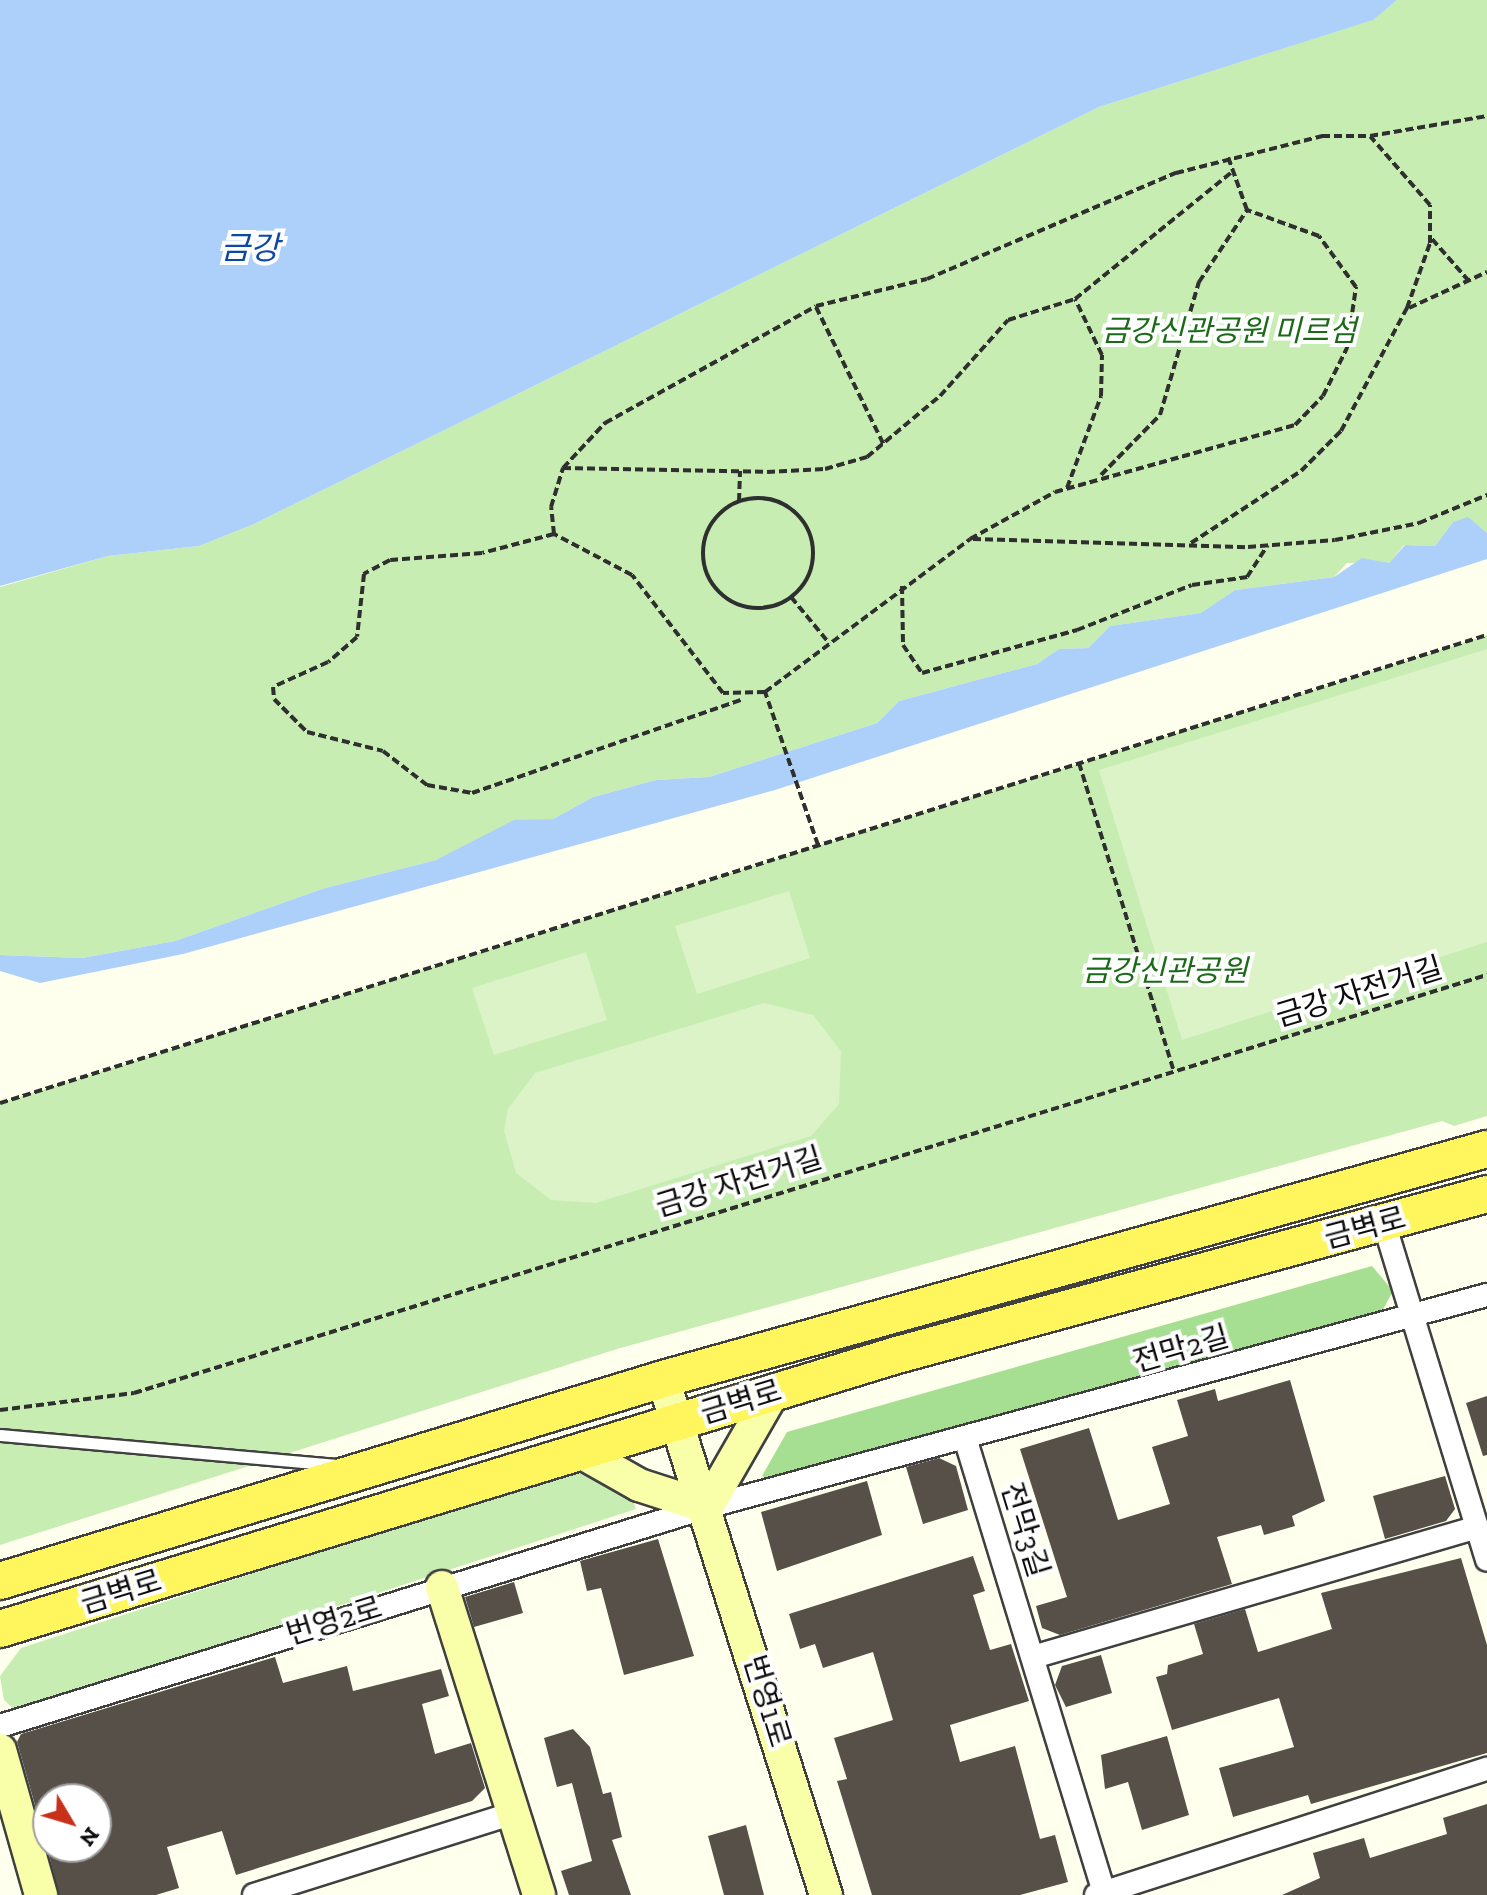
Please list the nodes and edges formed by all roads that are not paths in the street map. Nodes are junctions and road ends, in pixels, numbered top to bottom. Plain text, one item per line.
1 (1487, 1149) edge
2 (1487, 1194) edge
3 (1384, 1223) junction
4 (1487, 1295) edge
5 (1412, 1315) junction
6 (663, 1379) junction
7 (773, 1392) junction
8 (675, 1422) junction
9 (0, 1435) edge
10 (966, 1441) junction
11 (579, 1451) junction
12 (361, 1469) junction
13 (707, 1507) junction
14 (1477, 1527) junction
15 (1487, 1560) edge
16 (0, 1581) edge
17 (442, 1587) junction
18 (0, 1629) edge
19 (1033, 1657) junction
20 (0, 1726) edge
21 (0, 1750) edge
22 (1487, 1769) edge
23 (514, 1813) junction
24 (1102, 1894) edge
25 (41, 1895) edge
26 (254, 1895) edge
27 (539, 1895) edge
28 (826, 1895) edge

1 - 6 main road, 금벽로
2 - 3 main road, 금벽로
3 - 5 street
3 - 7 main road, 금벽로
4 - 5 street, 전막2길
5 - 10 street, 전막2길
5 - 14 street
6 - 8 main road, 번영1로
6 - 12 main road, 금벽로
7 - 8 main road, 금벽로
7 - 13 main road
8 - 11 main road, 금벽로
8 - 13 main road, 번영1로
9 - 12 lane
10 - 13 street
10 - 19 street, 전막3길
11 - 13 main road
11 - 18 main road, 금벽로
12 - 16 main road, 금벽로
13 - 17 street
13 - 28 main road, 번영1로
14 - 15 street
14 - 19 street
17 - 20 street, 번영2로
17 - 23 main road
19 - 24 street, 전막3길
21 - 25 main road
22 - 24 street
23 - 26 street
23 - 27 main road

